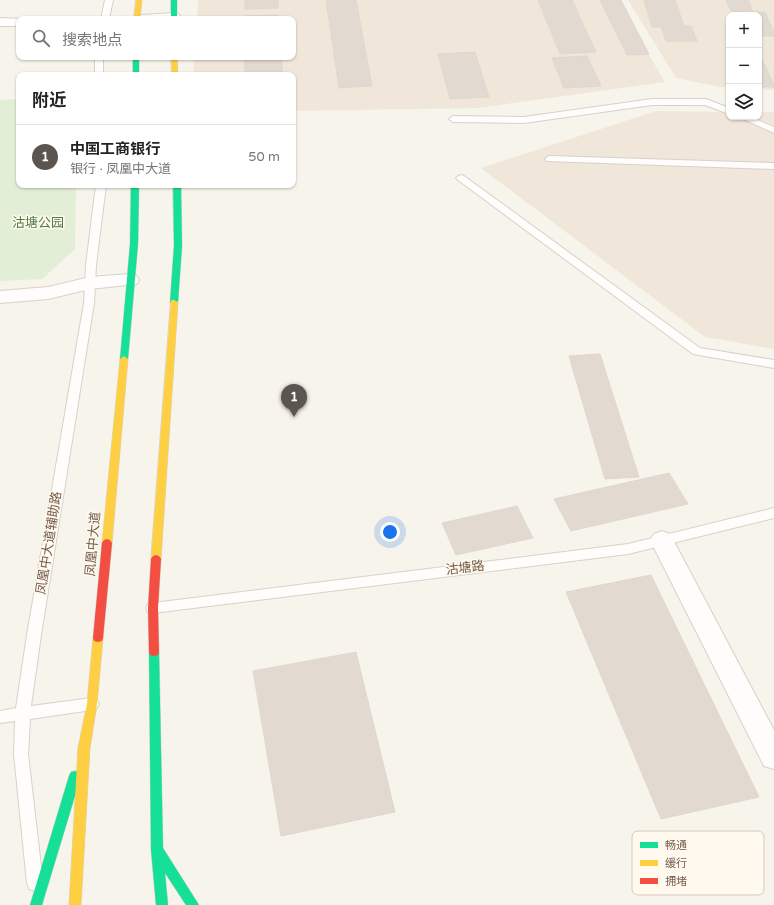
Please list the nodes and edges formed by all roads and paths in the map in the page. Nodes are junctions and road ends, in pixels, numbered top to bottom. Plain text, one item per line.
1 (109, 0) edge
2 (139, 0) edge
3 (174, 0) edge
4 (106, 16) edge
5 (137, 16) edge
6 (174, 16) edge
7 (0, 22) edge
8 (16, 22) edge
9 (99, 60) edge
10 (136, 60) edge
11 (174, 60) edge
12 (99, 72) edge
13 (136, 72) edge
14 (175, 72) edge
15 (726, 110) edge
16 (453, 119) dead end
17 (750, 120) edge
18 (774, 130) edge
19 (550, 159) dead end
20 (774, 166) edge
21 (461, 178) dead end
22 (101, 188) edge
23 (135, 188) edge
24 (177, 188) edge
25 (130, 280) junction
26 (90, 283) junction
27 (0, 297) edge
28 (774, 364) edge
29 (774, 513) edge
30 (662, 540) junction
31 (153, 608) junction
32 (92, 704) junction
33 (23, 713) junction
34 (0, 717) edge
35 (84, 748) junction
36 (774, 757) edge
37 (158, 850) junction
38 (36, 904) edge
39 (75, 905) edge
40 (162, 905) edge
41 (193, 905) edge

1 - 4 lane
2 - 5 main road
3 - 6 main road
7 - 8 street
9 - 12 lane
10 - 13 main road
11 - 14 main road
15 - 16 lane
17 - 18 lane
19 - 20 lane
21 - 28 lane
22 - 26 lane, 凤凰中大道辅助路
23 - 25 main road, 凤凰中大道
24 - 31 main road
25 - 26 street
25 - 32 main road, 凤凰中大道
26 - 27 street
26 - 33 lane, 凤凰中大道辅助路
29 - 30 lane, 沽塘路
30 - 31 lane, 沽塘路
30 - 36 street
31 - 37 main road
32 - 33 lane
32 - 35 main road, 凤凰中大道
33 - 34 lane
33 - 38 lane, 凤凰中大道辅助路
35 - 38 main road
35 - 39 main road, 凤凰中大道
37 - 40 main road
37 - 41 main road

